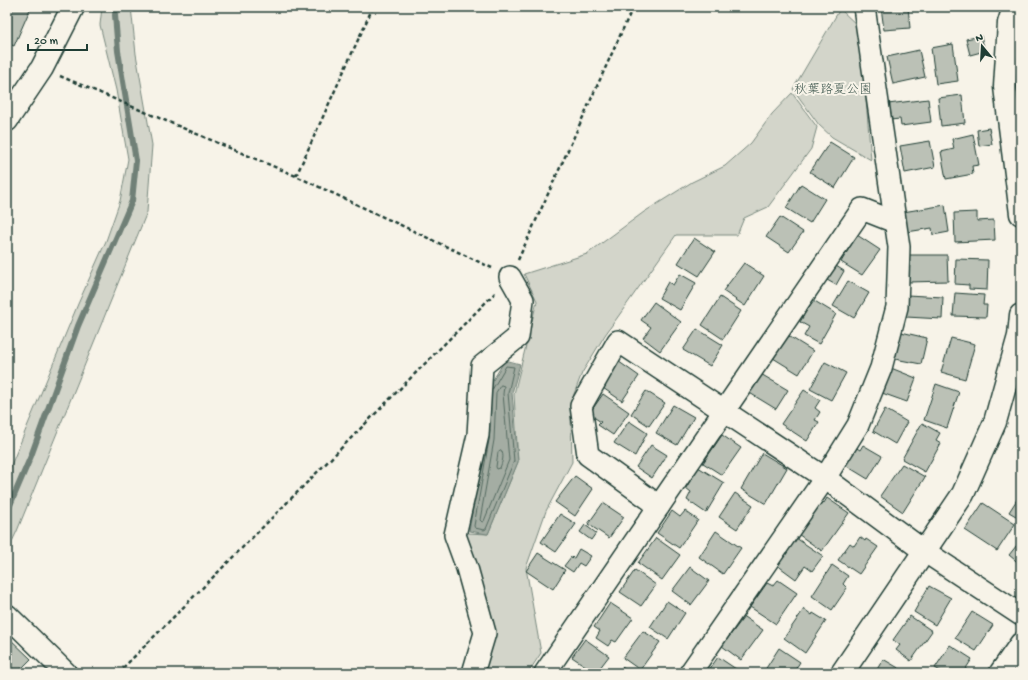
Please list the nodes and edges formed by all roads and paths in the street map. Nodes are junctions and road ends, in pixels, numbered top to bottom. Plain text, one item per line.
1 (73, 7) edge
2 (373, 7) edge
3 (633, 7) edge
4 (864, 7) edge
5 (1014, 7) edge
6 (42, 68) junction
7 (7, 120) edge
8 (296, 176) junction
9 (1021, 214) edge
10 (895, 222) junction
11 (510, 277) junction
12 (1021, 315) edge
13 (724, 411) junction
14 (825, 478) junction
15 (659, 506) junction
16 (924, 551) junction
17 (7, 615) edge
18 (1021, 615) edge
19 (1021, 643) edge
20 (66, 673) edge
21 (118, 673) edge
22 (473, 673) edge
23 (545, 673) edge
24 (690, 673) edge
25 (842, 673) edge
26 (1000, 673) edge

1 - 6 street
2 - 8 path
3 - 11 path
4 - 10 street
5 - 9 street
6 - 7 street
6 - 8 path
8 - 11 path
10 - 13 street
10 - 14 street
11 - 21 path
11 - 22 street
12 - 16 street
13 - 14 street
13 - 15 street
13 - 15 street
14 - 16 street
14 - 24 street
15 - 23 street
16 - 18 street
16 - 25 street
17 - 20 street
19 - 26 street

